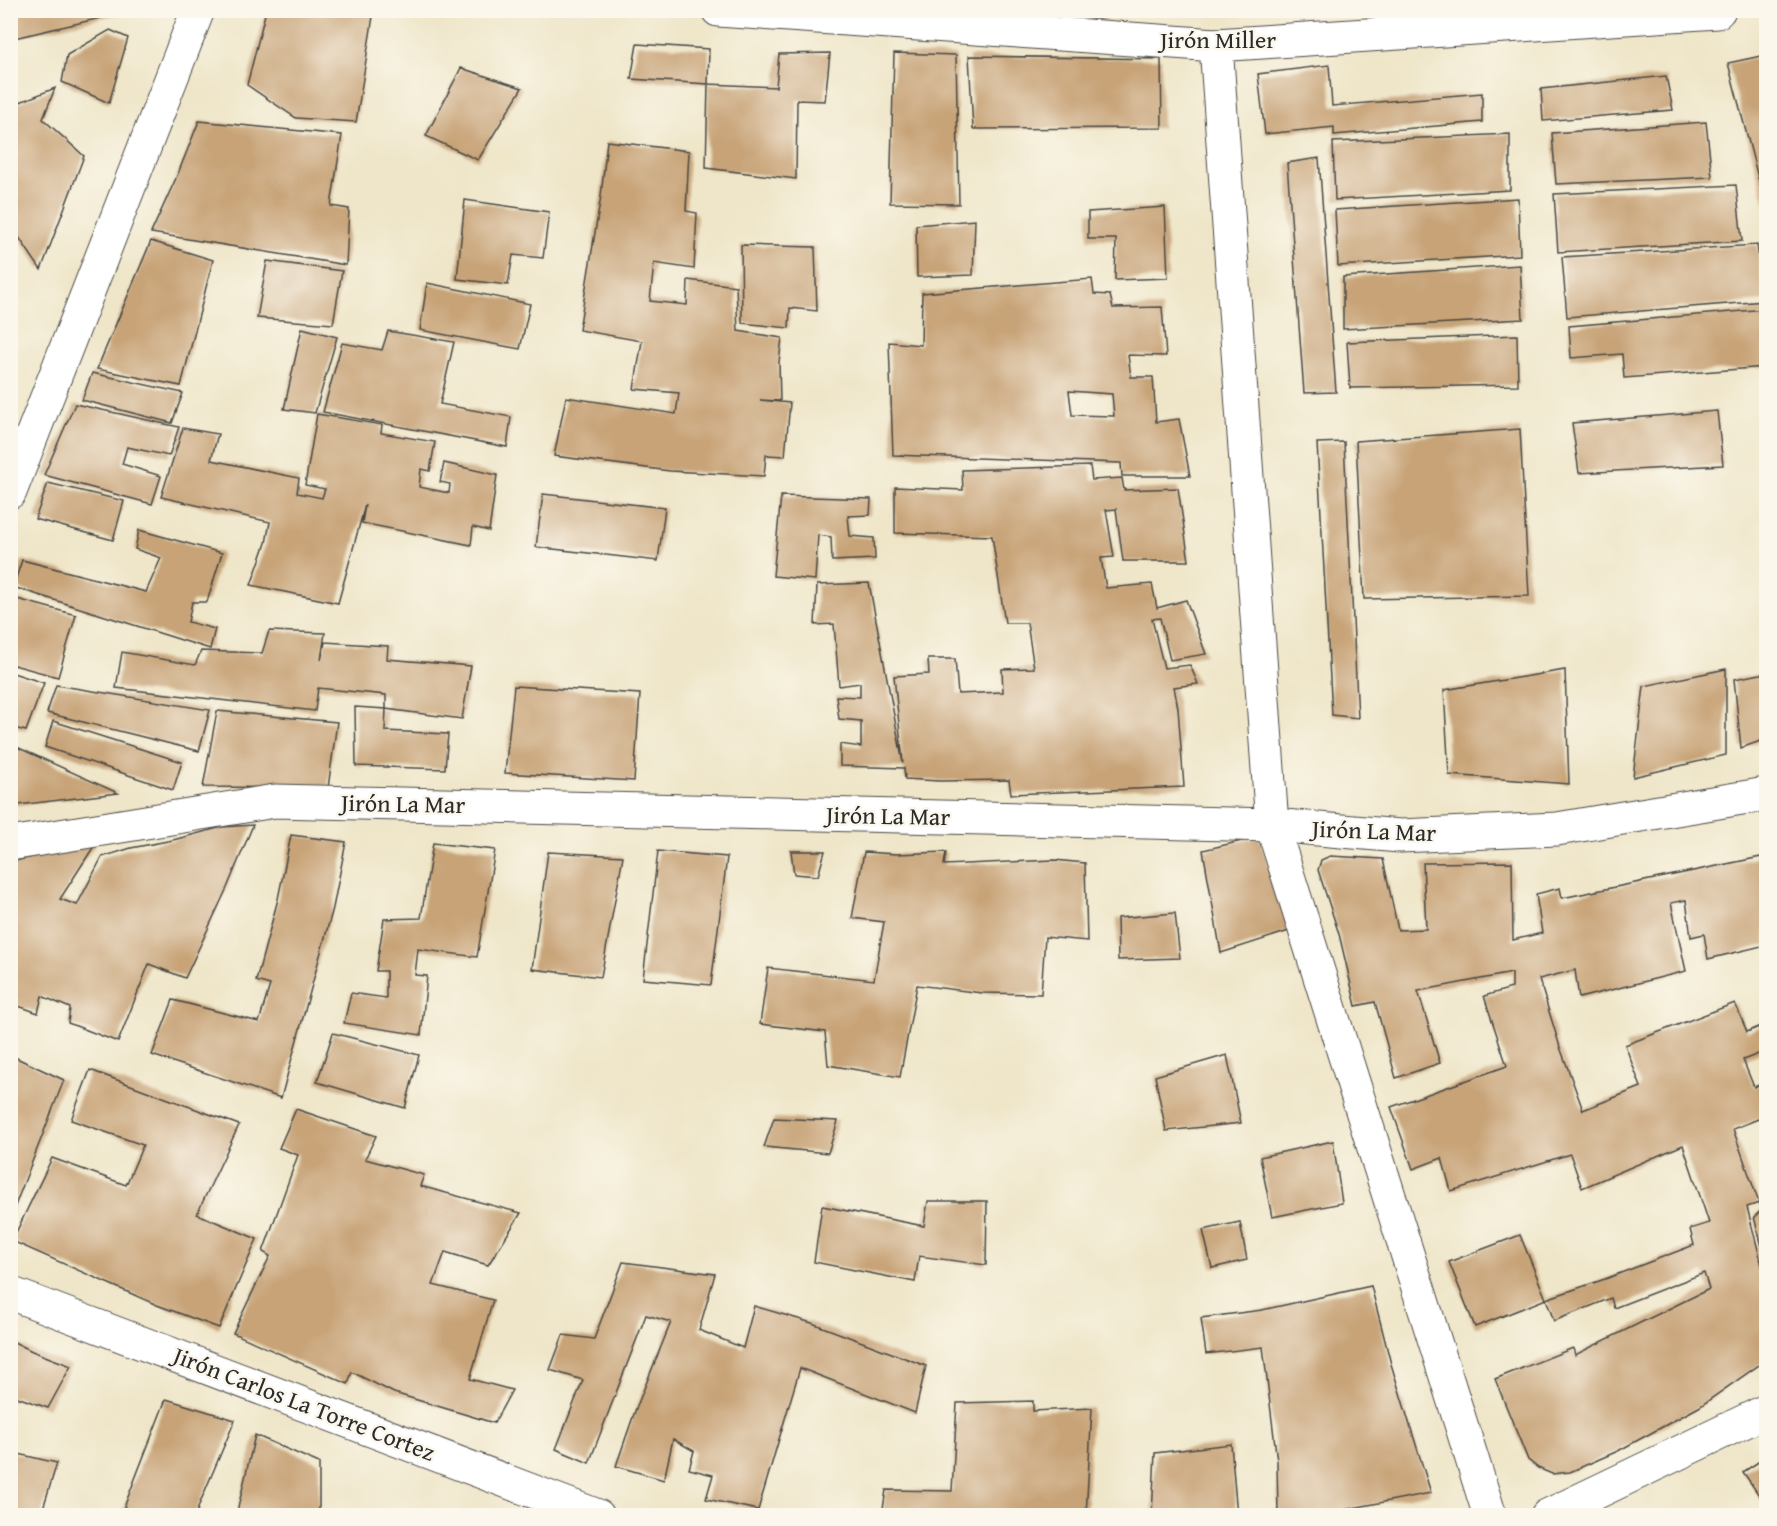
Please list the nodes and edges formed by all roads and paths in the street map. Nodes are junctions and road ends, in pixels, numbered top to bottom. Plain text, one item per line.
1 (198, 10) edge
2 (717, 10) edge
3 (1719, 10) edge
4 (1216, 45) junction
5 (10, 492) edge
6 (1767, 794) edge
7 (1272, 825) junction
8 (10, 844) edge
9 (10, 1293) edge
10 (1767, 1411) edge
11 (598, 1515) edge
12 (1490, 1515) edge
13 (1547, 1515) edge

1 - 5 street
2 - 4 street, Jirón Miller
3 - 4 street, Jirón Miller
4 - 7 street
6 - 7 street, Jirón La Mar
7 - 8 street, Jirón La Mar
7 - 12 street
9 - 11 street, Jirón Carlos La Torre Cortez
10 - 13 street

